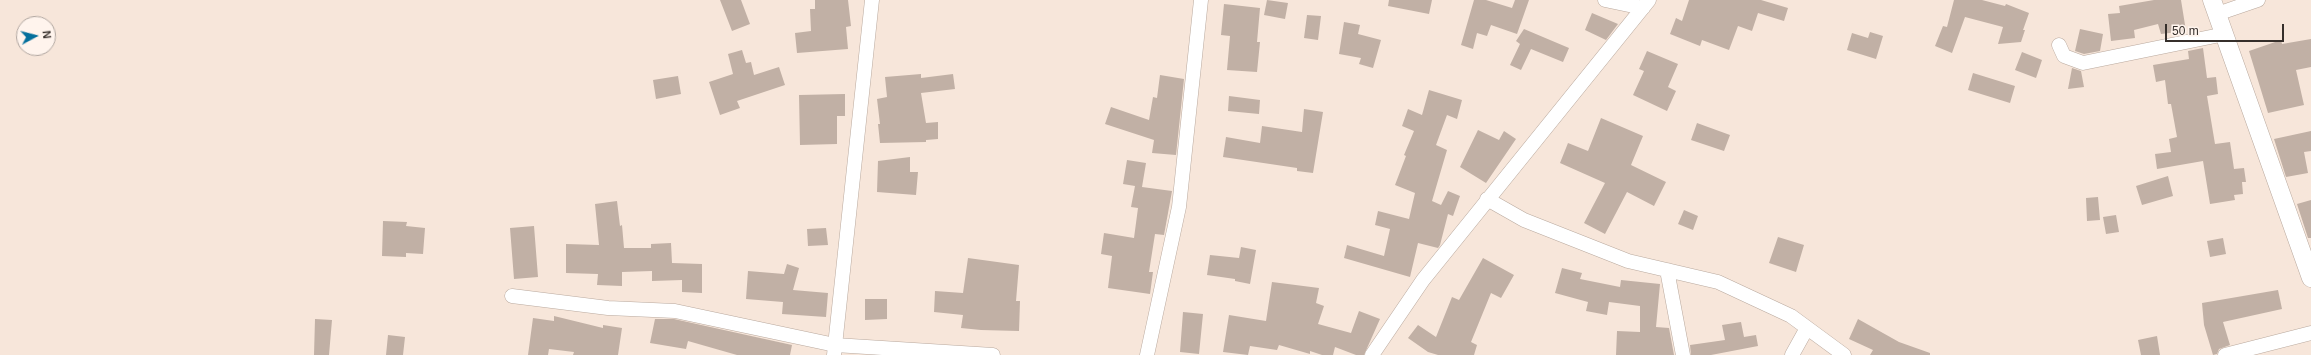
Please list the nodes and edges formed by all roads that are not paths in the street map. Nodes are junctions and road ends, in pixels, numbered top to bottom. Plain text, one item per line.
1 (872, 0) edge
2 (1201, 0) edge
3 (1604, 0) edge
4 (2258, 0) edge
5 (1646, 4) edge
6 (2215, 7) edge
7 (2226, 34) junction
8 (2059, 45) dead end
9 (1487, 199) junction
10 (1667, 270) junction
11 (2311, 278) edge
12 (512, 296) dead end
13 (1807, 328) junction
14 (2311, 333) edge
15 (835, 350) edge
16 (2234, 354) edge
17 (993, 355) edge
18 (1147, 355) edge
19 (1372, 355) edge
20 (1683, 355) edge
21 (1792, 355) edge
22 (1844, 355) edge

1 - 15 street
2 - 18 street
3 - 5 street
4 - 6 street
5 - 9 street
6 - 7 street
7 - 8 street
7 - 11 street
9 - 10 street
9 - 19 street
10 - 13 street
10 - 20 street
12 - 15 street
13 - 21 street
13 - 22 street
14 - 16 street
15 - 17 street

